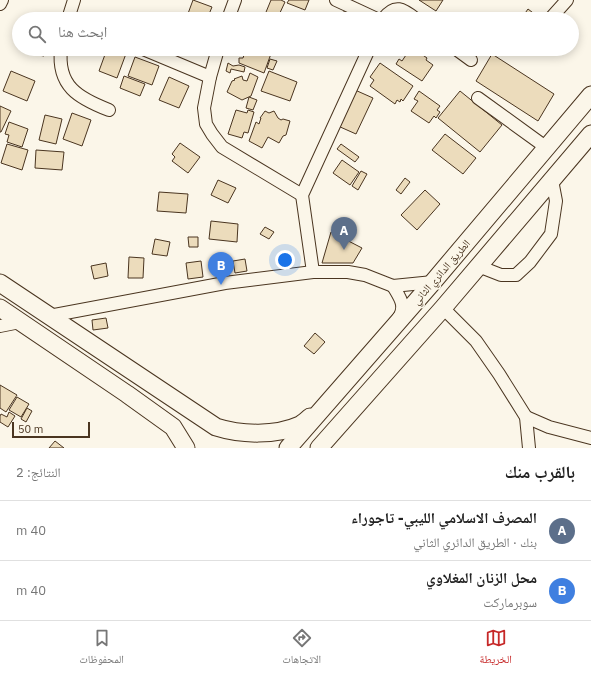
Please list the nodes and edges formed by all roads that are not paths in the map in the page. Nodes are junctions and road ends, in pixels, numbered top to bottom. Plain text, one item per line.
1 (2, 0) edge
2 (74, 0) edge
3 (235, 0) edge
4 (336, 0) edge
5 (567, 0) edge
6 (0, 4) edge
7 (71, 12) edge
8 (231, 12) edge
9 (363, 12) edge
10 (390, 12) edge
11 (407, 12) edge
12 (556, 12) edge
13 (60, 56) edge
14 (159, 56) edge
15 (216, 56) edge
16 (366, 56) edge
17 (466, 56) edge
18 (471, 60) dead end
19 (210, 78) junction
20 (591, 95) edge
21 (478, 98) dead end
22 (109, 110) dead end
23 (591, 134) edge
24 (547, 148) junction
25 (552, 180) junction
26 (302, 195) junction
27 (478, 266) junction
28 (313, 272) junction
29 (433, 282) junction
30 (0, 283) edge
31 (393, 286) junction
32 (0, 308) edge
33 (443, 308) junction
34 (49, 316) junction
35 (20, 322) junction
36 (0, 326) edge
37 (387, 334) junction
38 (139, 376) junction
39 (127, 394) junction
40 (319, 412) junction
41 (526, 417) junction
42 (591, 438) edge
43 (186, 448) edge
44 (288, 448) edge
45 (319, 448) edge
46 (529, 448) edge

1 - 6 street
2 - 7 street
3 - 8 street
4 - 9 street
5 - 12 street
10 - 11 street
13 - 22 street
14 - 19 street
15 - 19 street
16 - 26 street
17 - 18 street
19 - 26 street
20 - 24 highway, الطريق الدائري الثاني
21 - 24 street
23 - 25 highway
24 - 29 highway, الطريق الدائري الثاني
25 - 27 highway
25 - 27 street
26 - 28 street
27 - 33 highway
28 - 31 street
28 - 34 street
29 - 31 street
29 - 37 highway, الطريق الدائري الثاني
30 - 34 highway
31 - 37 street
32 - 35 highway
33 - 41 street
33 - 45 highway
34 - 38 highway
35 - 36 street
35 - 39 highway
37 - 40 highway, الطريق الدائري الثاني
38 - 39 highway
38 - 40 highway
39 - 43 highway
40 - 44 highway, الطريق الدائري الثاني
41 - 42 street
41 - 46 street

